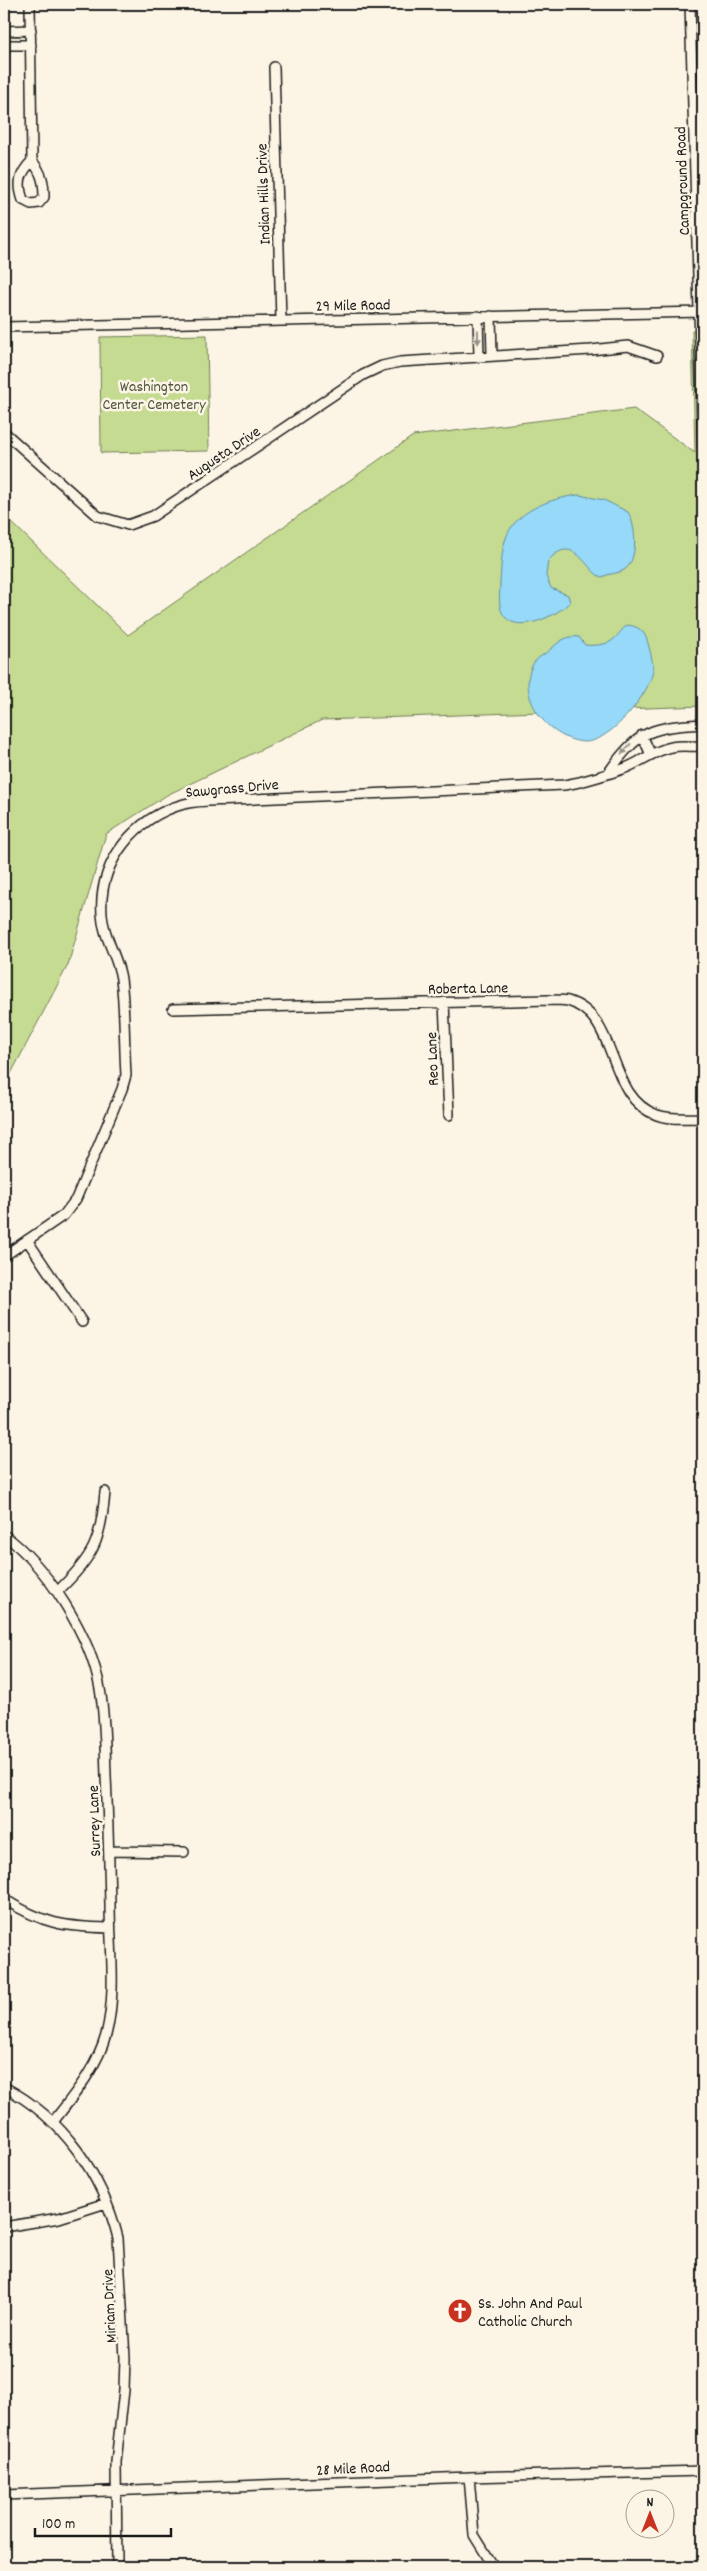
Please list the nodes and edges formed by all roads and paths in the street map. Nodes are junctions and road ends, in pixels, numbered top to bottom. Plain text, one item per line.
1 (30, 4) edge
2 (690, 4) edge
3 (31, 30) junction
4 (4, 31) edge
5 (4, 45) edge
6 (31, 45) junction
7 (274, 67) dead end
8 (32, 161) dead end
9 (702, 312) edge
10 (478, 316) junction
11 (491, 316) junction
12 (281, 320) junction
13 (4, 327) edge
14 (492, 356) junction
15 (657, 356) dead end
16 (479, 357) junction
17 (4, 432) edge
18 (703, 446) edge
19 (703, 724) edge
20 (642, 735) junction
21 (703, 746) edge
22 (651, 755) junction
23 (609, 772) junction
24 (444, 1002) junction
25 (172, 1009) dead end
26 (448, 1115) dead end
27 (703, 1118) edge
28 (27, 1240) junction
29 (4, 1256) edge
30 (82, 1322) dead end
31 (105, 1492) dead end
32 (4, 1535) edge
33 (58, 1591) junction
34 (109, 1851) junction
35 (184, 1852) dead end
36 (4, 1899) edge
37 (110, 1928) junction
38 (4, 2087) edge
39 (53, 2122) junction
40 (106, 2203) junction
41 (4, 2227) edge
42 (703, 2472) edge
43 (469, 2477) junction
44 (118, 2489) junction
45 (4, 2495) edge
46 (116, 2567) edge
47 (494, 2567) edge

1 - 3 street
2 - 9 street, Campground Road
3 - 4 street
3 - 6 street
5 - 6 street
6 - 8 street
7 - 12 street, Indian Hills Drive
9 - 11 street, 29 Mile Road
9 - 18 street, Campground Road
10 - 11 street, 29 Mile Road
10 - 12 street, 29 Mile Road
10 -> 16 street
11 - 14 street
12 - 13 street, 29 Mile Road
14 - 15 street, Augusta Drive
14 - 16 street, Augusta Drive
16 - 17 street, Augusta Drive
19 - 20 street
20 - 22 street
20 -> 23 street
21 - 22 street, Sawgrass Drive
22 - 23 street, Sawgrass Drive
23 - 28 street, Sawgrass Drive
24 - 25 street, Roberta Lane
24 - 26 street, Reo Lane
24 - 27 street, Roberta Lane
28 - 29 street, Sawgrass Drive
28 - 30 street
31 - 33 street
32 - 33 street, Surrey Lane
33 - 34 street, Surrey Lane
34 - 35 street
34 - 37 street, Surrey Lane
36 - 37 street
37 - 39 street, Surrey Lane
38 - 39 street, Miriam Drive
39 - 40 street, Miriam Drive
40 - 41 street
40 - 44 street, Miriam Drive
42 - 43 street, 28 Mile Road
43 - 44 street, 28 Mile Road
43 - 47 street
44 - 45 street, 28 Mile Road
44 - 46 street, Miriam Drive

